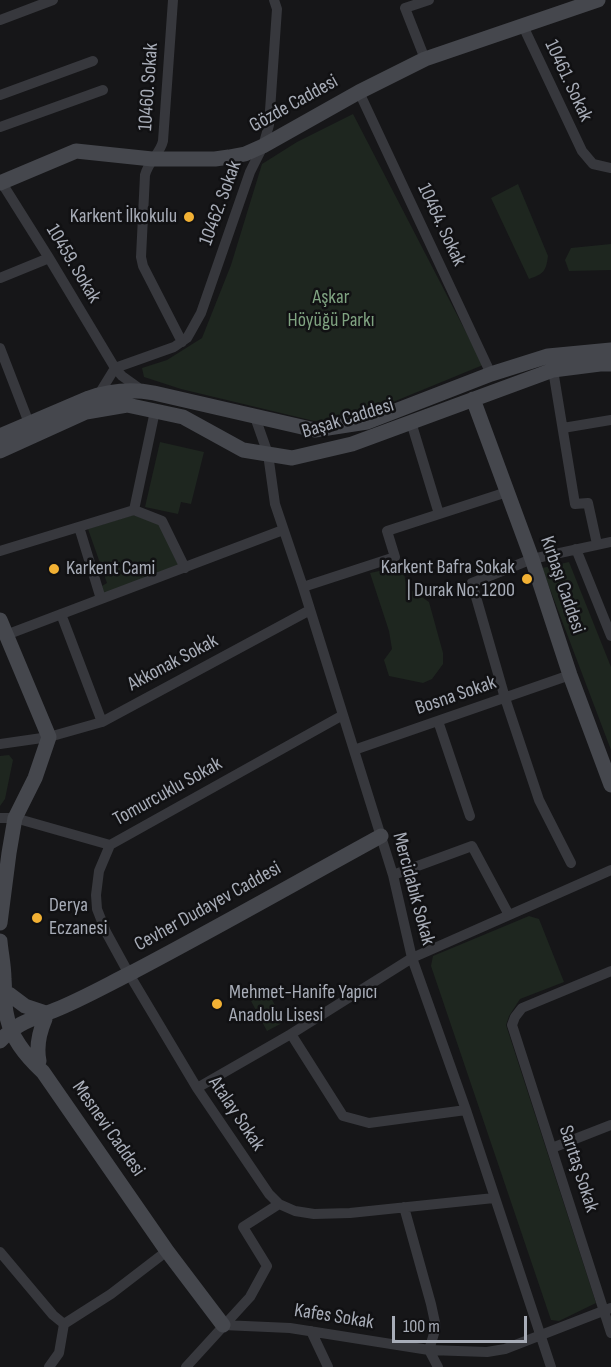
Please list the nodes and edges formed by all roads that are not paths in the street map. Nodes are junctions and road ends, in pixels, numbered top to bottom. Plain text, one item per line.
1 (53, 0) edge
2 (173, 0) edge
3 (274, 0) edge
4 (429, 0) edge
5 (598, 0) edge
6 (36, 3) edge
7 (0, 20) edge
8 (523, 26) junction
9 (425, 59) junction
10 (93, 61) dead end
11 (103, 90) dead end
12 (358, 92) junction
13 (0, 95) edge
14 (0, 127) edge
15 (263, 146) junction
16 (152, 159) junction
17 (611, 168) edge
18 (0, 182) edge
19 (49, 258) junction
20 (0, 278) edge
21 (182, 342) junction
22 (0, 348) edge
23 (611, 350) edge
24 (611, 364) edge
25 (115, 368) junction
26 (553, 370) junction
27 (491, 374) junction
28 (142, 391) junction
29 (99, 394) junction
30 (473, 399) junction
31 (155, 411) junction
32 (255, 417) junction
33 (611, 420) edge
34 (411, 422) junction
35 (29, 423) junction
36 (563, 428) junction
37 (0, 436) edge
38 (0, 451) edge
39 (268, 454) junction
40 (507, 492) junction
41 (134, 510) junction
42 (439, 514) junction
43 (79, 527) junction
44 (283, 530) junction
45 (611, 542) edge
46 (597, 544) junction
47 (576, 549) junction
48 (0, 551) edge
49 (532, 560) junction
50 (184, 568) junction
51 (303, 587) junction
52 (101, 599) junction
53 (310, 610) junction
54 (61, 614) junction
55 (0, 620) edge
56 (6, 635) junction
57 (611, 635) edge
58 (570, 675) junction
59 (504, 698) junction
60 (343, 715) junction
61 (438, 721) junction
62 (102, 722) junction
63 (49, 737) junction
64 (0, 744) edge
65 (354, 750) junction
66 (611, 785) edge
67 (470, 816) dead end
68 (8, 818) edge
69 (381, 836) junction
70 (110, 845) junction
71 (571, 863) dead end
72 (611, 870) edge
73 (393, 875) junction
74 (509, 915) junction
75 (0, 923) edge
76 (0, 941) edge
77 (412, 958) junction
78 (611, 970) edge
79 (129, 974) junction
80 (4, 977) junction
81 (9, 994) junction
82 (48, 1014) junction
83 (14, 1033) edge
84 (291, 1034) junction
85 (0, 1050) edge
86 (41, 1066) junction
87 (197, 1088) junction
88 (466, 1110) junction
89 (611, 1125) edge
90 (552, 1148) junction
91 (494, 1198) junction
92 (279, 1204) junction
93 (404, 1207) junction
94 (167, 1251) junction
95 (0, 1252) edge
96 (607, 1310) edge
97 (64, 1324) junction
98 (224, 1325) junction
99 (311, 1331) junction
100 (611, 1333) edge
101 (541, 1335) junction
102 (429, 1350) junction
103 (49, 1367) edge
104 (186, 1367) edge
105 (328, 1367) edge
106 (438, 1367) edge
107 (551, 1367) edge

1 - 6 street
2 - 16 street, 10460. Sokak
3 - 15 street, 10462. Sokak
4 - 9 street
5 - 8 street, Gözde Caddesi
6 - 7 street
8 - 9 street, Gözde Caddesi
8 - 17 street, 10461. Sokak
9 - 12 street, Gözde Caddesi
10 - 13 street
11 - 14 street
12 - 15 street, Gözde Caddesi
12 - 27 street, 10464. Sokak
15 - 16 street, Gözde Caddesi
15 - 21 street, 10462. Sokak
16 - 18 street, Gözde Caddesi
16 - 21 street, 10460. Sokak
18 - 19 street, 10459. Sokak
19 - 20 street
19 - 25 street, 10459. Sokak
21 - 25 street
22 - 35 street
23 - 27 street, Başak Caddesi
24 - 26 street, Başak Caddesi
25 - 28 street, 10459. Sokak
25 - 29 street
26 - 30 street, Başak Caddesi
26 - 36 street
27 - 32 street, Başak Caddesi
28 - 29 street, Başak Caddesi
28 - 32 street, Başak Caddesi
29 - 35 street, Başak Caddesi
30 - 34 street, Başak Caddesi
30 - 40 street, Kırbaşı Caddesi
31 - 38 street, Başak Caddesi
31 - 39 street, Başak Caddesi
31 - 41 street
32 - 39 street, Mercidabık Sokak
33 - 36 street
34 - 39 street, Başak Caddesi
34 - 42 street
35 - 37 street, Başak Caddesi
36 - 46 street
39 - 44 street, Mercidabık Sokak
40 - 42 street
40 - 49 street, Kırbaşı Caddesi
41 - 43 street
41 - 50 street
42 - 51 street
43 - 48 street
43 - 52 street
44 - 50 street
44 - 51 street, Mercidabık Sokak
45 - 46 street
46 - 47 street
47 - 49 street
47 - 57 street
49 - 58 street, Kırbaşı Caddesi
49 - 59 street
50 - 52 street
51 - 53 street, Mercidabık Sokak
52 - 54 street
53 - 60 street, Mercidabık Sokak
53 - 62 street, Akkonak Sokak
54 - 56 street
54 - 62 street
55 - 56 street
56 - 63 street
58 - 59 street, Bosna Sokak
58 - 66 street, Kırbaşı Caddesi
59 - 61 street, Bosna Sokak
59 - 71 street
60 - 65 street, Mercidabık Sokak
60 - 70 street, Tomurcuklu Sokak
61 - 65 street, Bosna Sokak
61 - 67 street
62 - 63 street, Akkonak Sokak
63 - 64 street, Akkonak Sokak
63 - 68 street
65 - 69 street, Mercidabık Sokak
68 - 70 street, Tomurcuklu Sokak
68 - 75 street
69 - 73 street, Mercidabık Sokak
69 - 79 street, Cevher Dudayev Caddesi
70 - 79 street, Atalay Sokak
72 - 74 street
73 - 74 street
73 - 77 street, Mercidabık Sokak
74 - 77 street
76 - 80 street
77 - 84 street
77 - 88 street, Mercidabık Sokak
78 - 90 street, Sarıtaş Sokak
79 - 82 street, Cevher Dudayev Caddesi
79 - 87 street, Atalay Sokak
80 - 81 street
80 - 83 street
81 - 82 street
81 - 83 street
82 - 83 street, Cevher Dudayev Caddesi
82 - 86 street
83 - 85 street, Cevher Dudayev Caddesi
83 - 86 street, Mesnevi Caddesi
84 - 87 street
84 - 88 street
86 - 94 street, Mesnevi Caddesi
87 - 92 street, Atalay Sokak
88 - 91 street, Mercidabık Sokak
89 - 90 street
90 - 96 street, Sarıtaş Sokak
91 - 93 street
91 - 101 street, Mercidabık Sokak
92 - 93 street
92 - 98 street
93 - 102 street
94 - 97 street
94 - 98 street, Mesnevi Caddesi
95 - 97 street
96 - 100 street, Sarıtaş Sokak
96 - 101 street, Kafes Sokak
97 - 103 street
98 - 99 street, Kafes Sokak
98 - 104 street
99 - 102 street, Kafes Sokak
99 - 105 street
101 - 102 street, Kafes Sokak
101 - 107 street, Mercidabık Sokak
102 - 106 street

